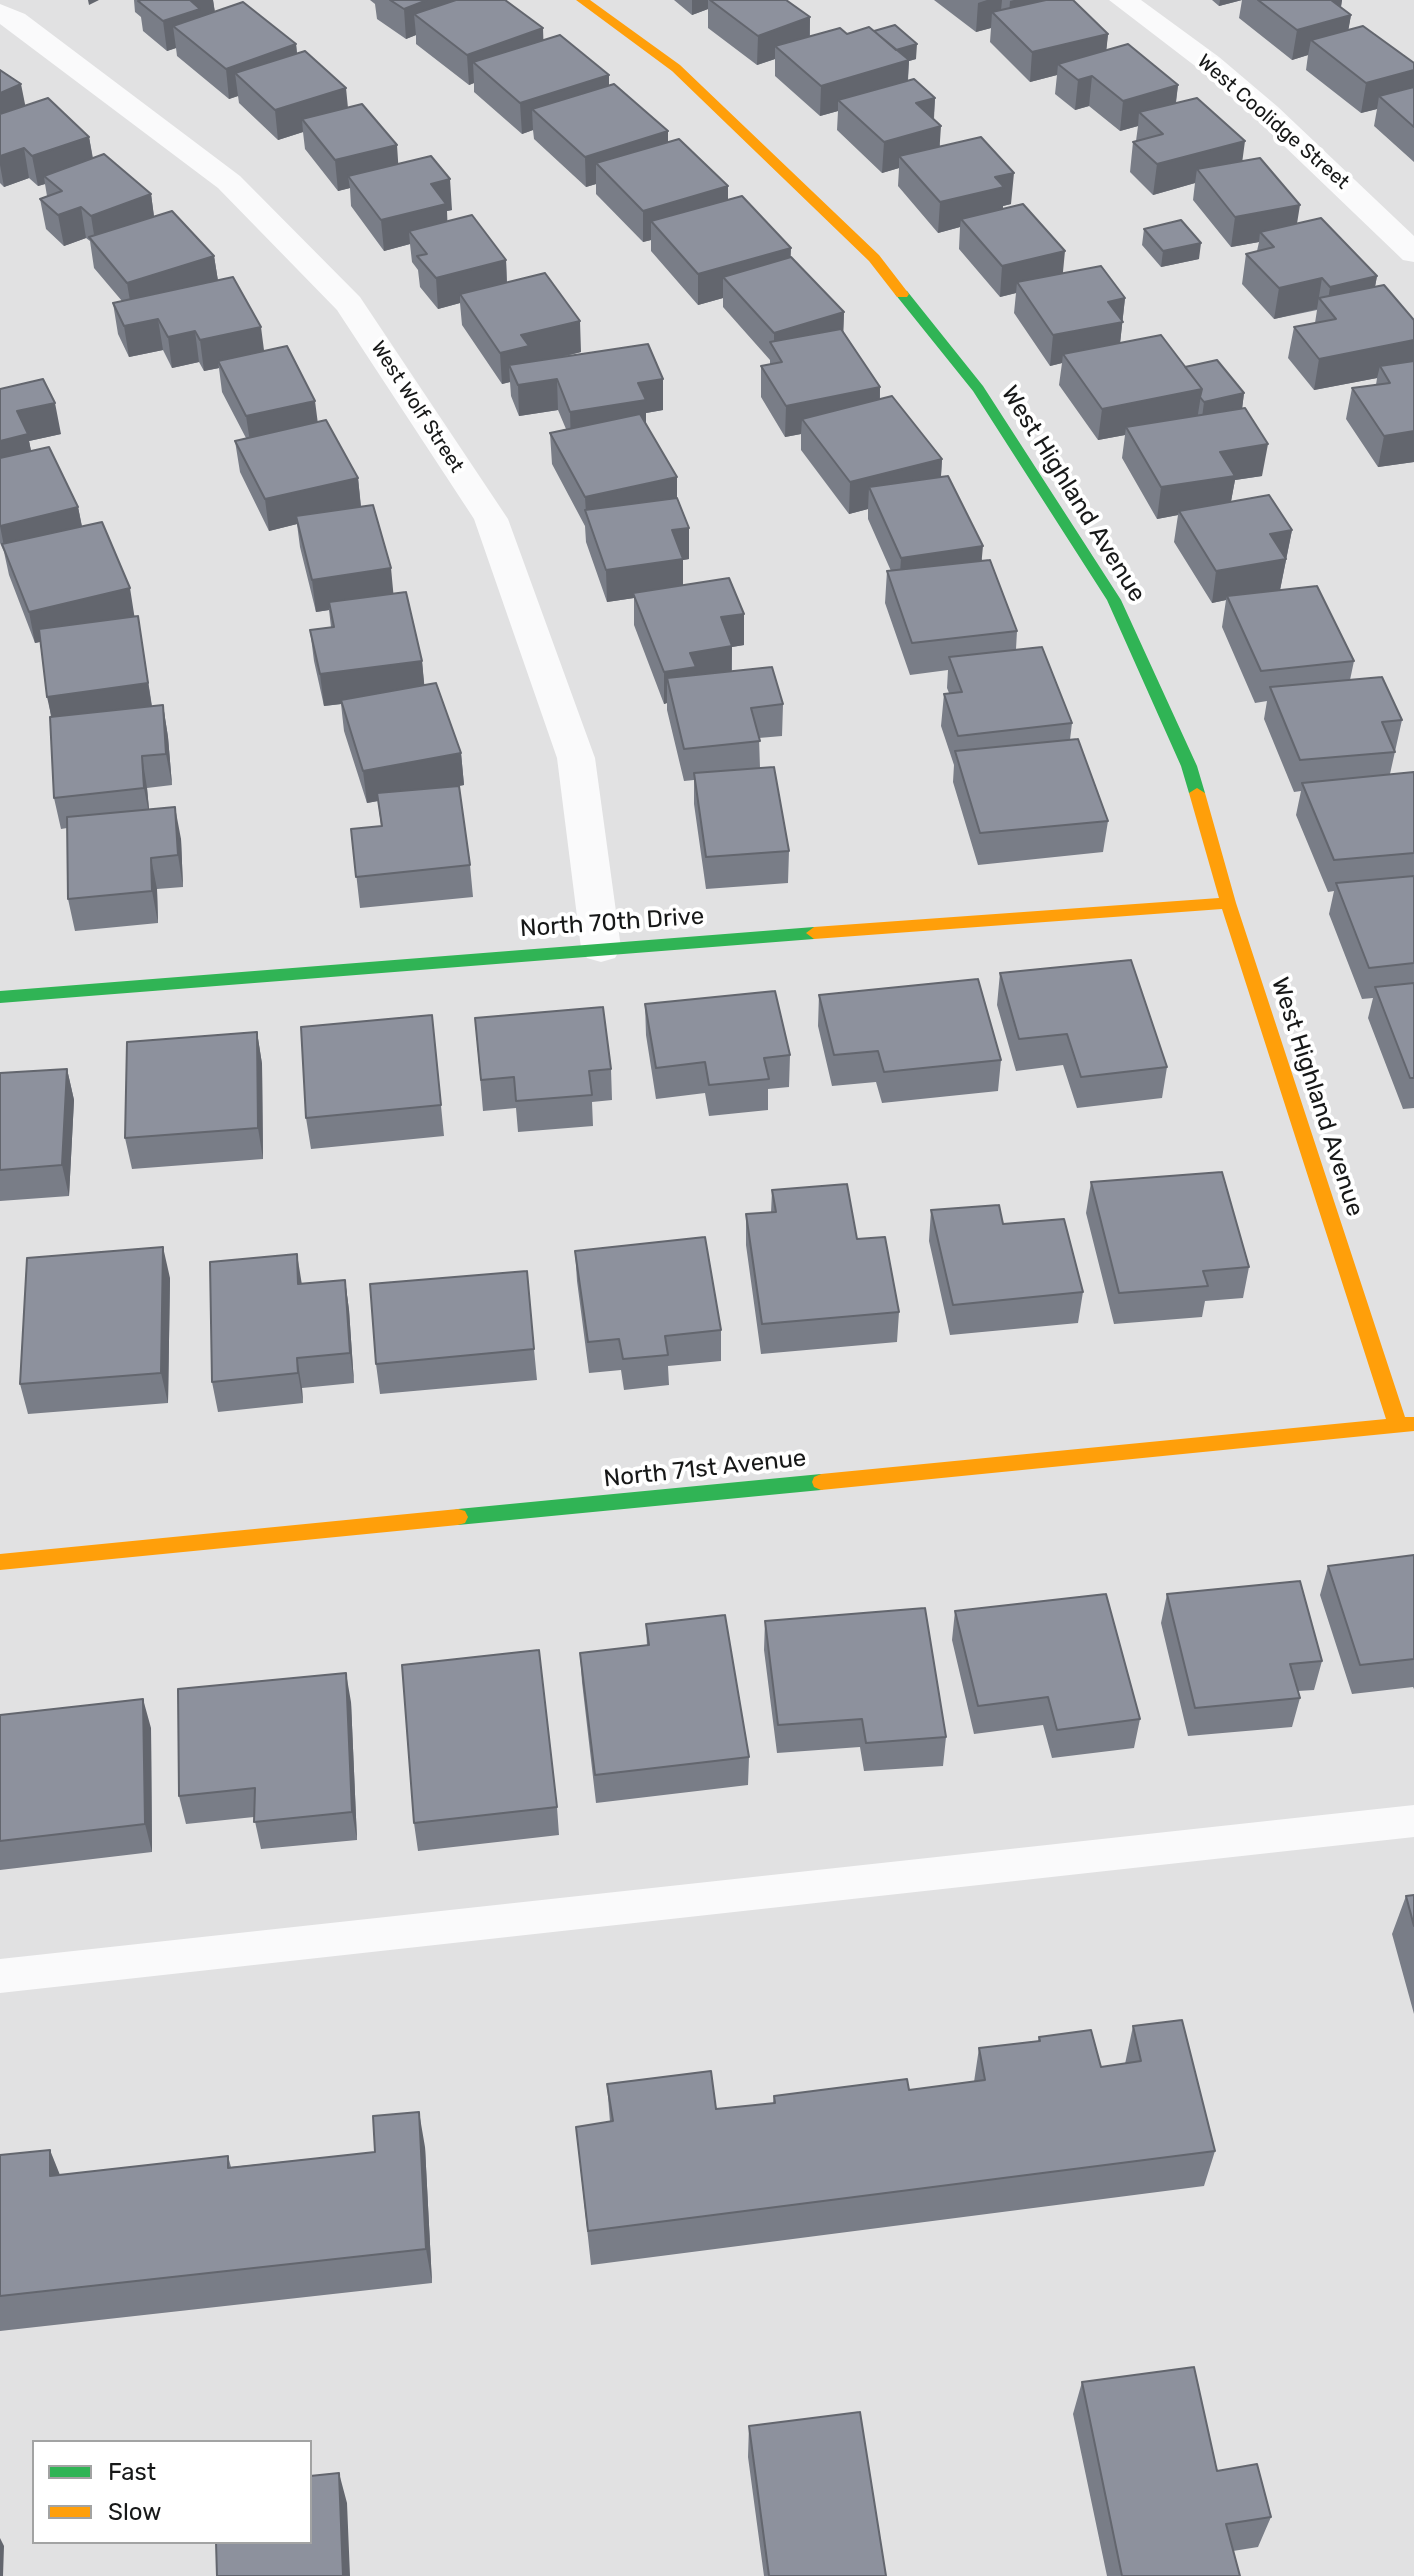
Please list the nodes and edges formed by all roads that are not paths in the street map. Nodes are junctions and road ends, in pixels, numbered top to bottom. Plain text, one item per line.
1 (582, 0) edge
2 (1123, 0) edge
3 (0, 13) edge
4 (1414, 253) edge
5 (1228, 903) junction
6 (601, 948) junction
7 (0, 997) edge
8 (1406, 1425) edge
9 (0, 1562) edge
10 (1414, 1821) edge
11 (0, 1976) edge

1 - 5 street, West Highland Avenue
2 - 4 street, West Coolidge Street
3 - 6 street, West Wolf Street
5 - 6 street, North 70th Drive
5 - 8 street, West Highland Avenue
6 - 7 street, North 70th Drive
8 - 9 street, North 71st Avenue
10 - 11 lane

